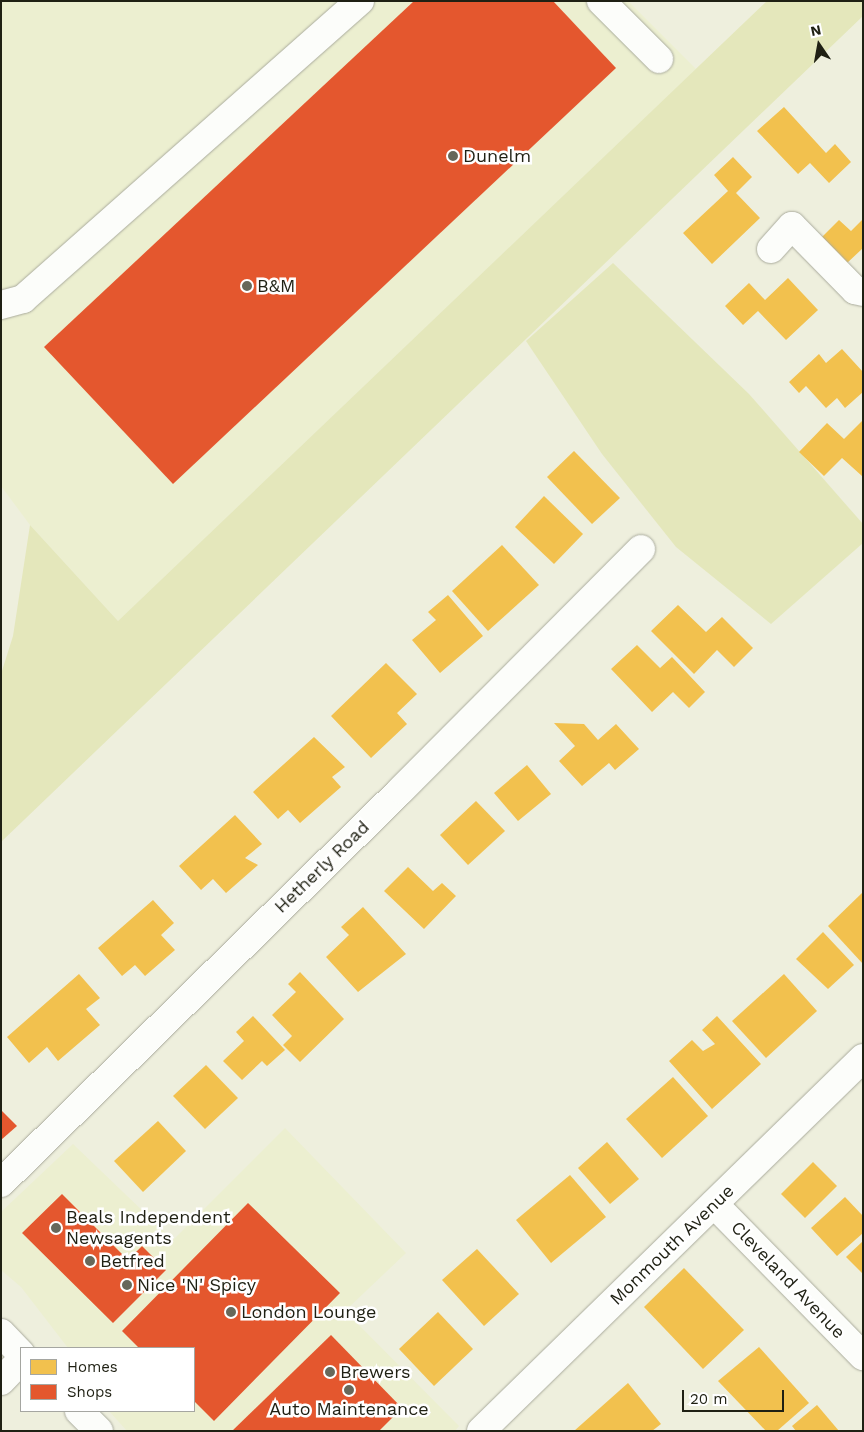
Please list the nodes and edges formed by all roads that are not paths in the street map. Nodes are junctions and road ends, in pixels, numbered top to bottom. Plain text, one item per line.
1 (360, 1) edge
2 (600, 1) edge
3 (659, 59) dead end
4 (771, 249) dead end
5 (863, 292) edge
6 (1, 305) edge
7 (641, 549) dead end
8 (863, 1058) edge
9 (1, 1183) edge
10 (714, 1204) junction
11 (1, 1334) edge
12 (20, 1353) edge
13 (863, 1356) edge
14 (20, 1361) edge
15 (1, 1380) edge
16 (80, 1412) edge
17 (99, 1431) edge
18 (481, 1431) edge

1 - 6 street
2 - 3 street
4 - 5 street
7 - 9 street, Hetherly Road
8 - 10 street, Monmouth Avenue
10 - 13 street, Cleveland Avenue
10 - 18 street, Monmouth Avenue
11 - 12 street
14 - 15 street
16 - 17 street

